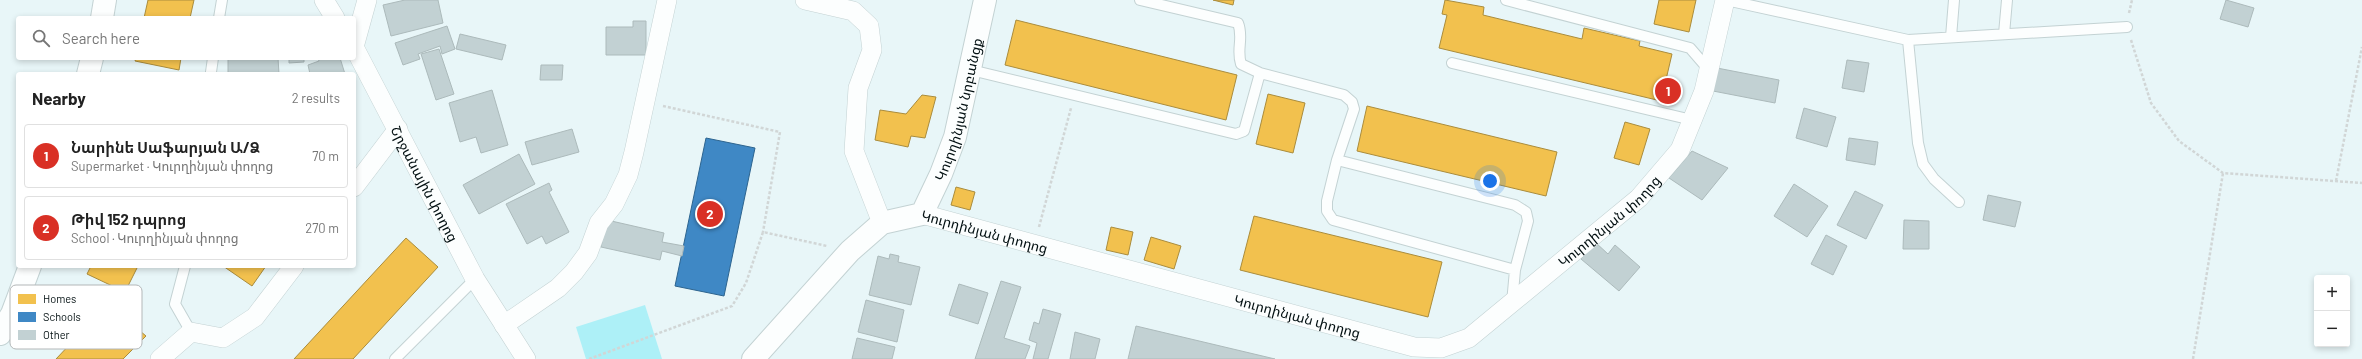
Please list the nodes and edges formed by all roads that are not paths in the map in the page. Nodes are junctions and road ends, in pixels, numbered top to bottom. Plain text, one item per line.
1 (105, 0) edge
2 (222, 0) edge
3 (324, 0) edge
4 (367, 0) edge
5 (667, 0) edge
6 (805, 0) edge
7 (985, 0) edge
8 (1140, 0) edge
9 (1506, 0) edge
10 (1726, 0) edge
11 (1954, 0) edge
12 (2008, 0) edge
13 (102, 16) edge
14 (219, 16) edge
15 (334, 16) edge
16 (2127, 27) road end
17 (2004, 34) junction
18 (1952, 37) junction
19 (356, 40) edge
20 (1908, 40) junction
21 (356, 51) edge
22 (92, 60) edge
23 (213, 60) edge
24 (1452, 63) dead end
25 (971, 70) junction
26 (1709, 70) junction
27 (88, 72) edge
28 (211, 72) dead end
29 (1260, 73) junction
30 (1692, 120) junction
31 (398, 129) junction
32 (1337, 160) junction
33 (356, 184) edge
34 (1959, 202) dead end
35 (922, 214) junction
36 (882, 223) junction
37 (29, 268) edge
38 (184, 268) edge
39 (292, 268) edge
40 (1515, 270) junction
41 (475, 279) junction
42 (23, 285) edge
43 (1512, 305) junction
44 (10, 317) edge
45 (504, 325) junction
46 (191, 332) junction
47 (0, 334) edge
48 (160, 359) edge
49 (395, 359) edge
50 (526, 359) edge
51 (752, 359) edge

1 - 13 street
2 - 14 lane
3 - 15 street
4 - 19 street, Շրջանային փողոց
5 - 45 street
6 - 36 street
7 - 25 street, Կուրղինյան նրբանցք
8 - 29 lane
9 - 26 lane
10 - 20 lane
10 - 26 street, Կուրղինյան փողոց
11 - 18 lane
12 - 17 lane
16 - 17 lane
17 - 18 lane
18 - 20 lane
20 - 34 lane
21 - 31 street, Շրջանային փողոց
22 - 27 street
23 - 28 lane
24 - 30 lane
25 - 29 lane
25 - 35 street, Կուրղինյան նրբանցք
26 - 30 street, Կուրղինյան փողոց
29 - 32 lane
30 - 43 street, Կուրղինյան փողոց
31 - 33 street
31 - 41 street, Շրջանային փողոց
32 - 40 lane
32 - 40 lane
35 - 36 street, Կուրղինյան փողոց
35 - 43 street, Կուրղինյան փողոց
36 - 51 street, Կուրղինյան փողոց
37 - 42 street
38 - 46 lane
39 - 46 street
40 - 43 lane
41 - 45 street, Շրջանային փողոց
41 - 49 lane
44 - 47 street
45 - 50 street, Շրջանային փողոց
46 - 48 street

